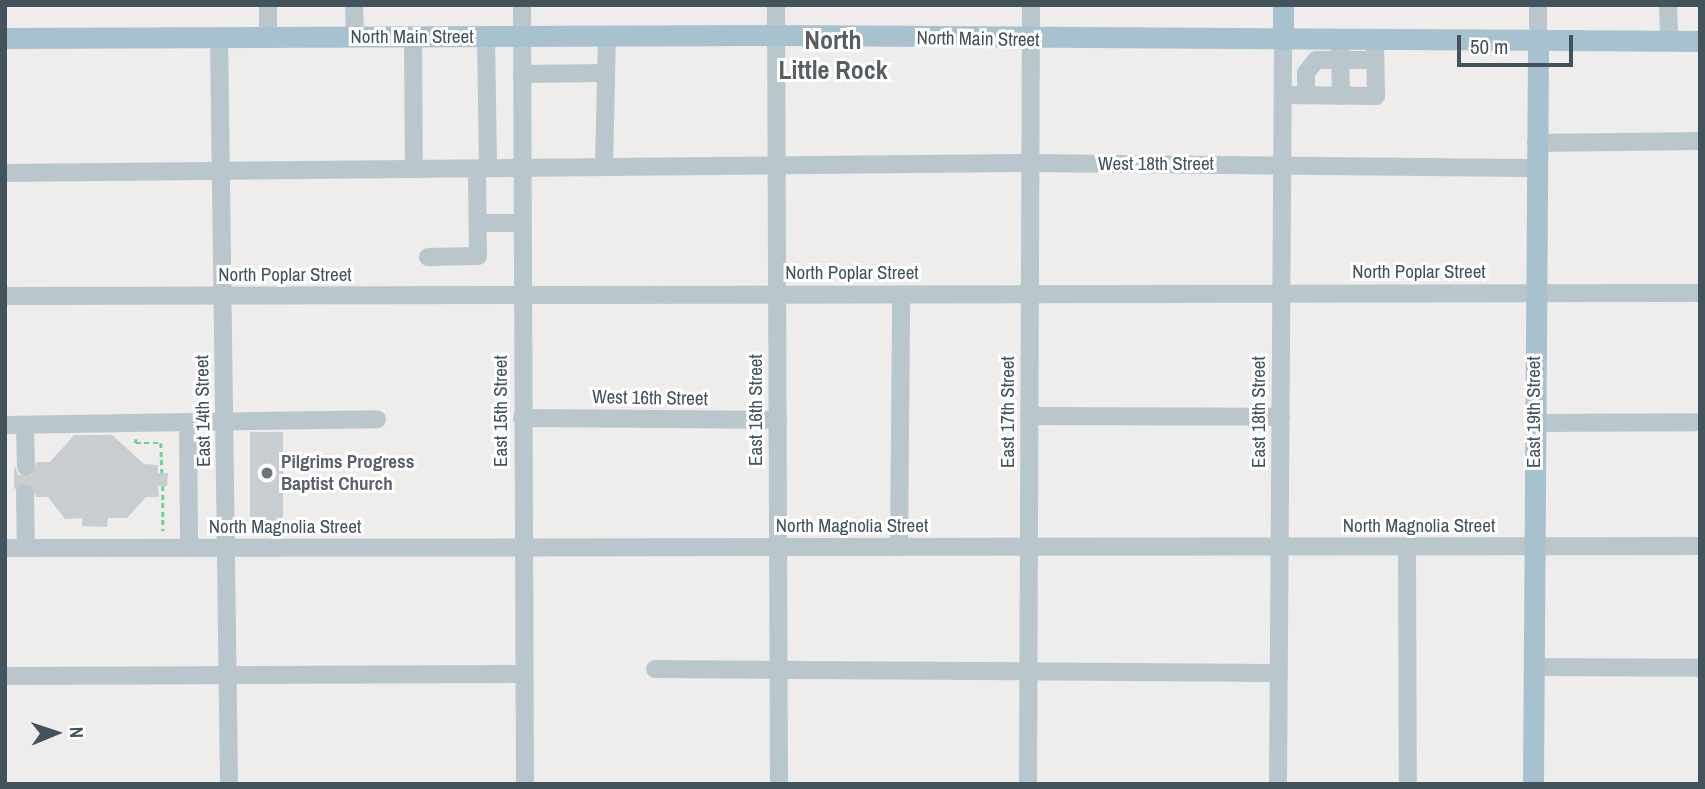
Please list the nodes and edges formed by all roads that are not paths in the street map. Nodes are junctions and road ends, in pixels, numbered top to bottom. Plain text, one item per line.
1 (268, 5) edge
2 (354, 5) edge
3 (522, 5) edge
4 (776, 5) edge
5 (1031, 5) edge
6 (1283, 5) edge
7 (1538, 5) edge
8 (1668, 5) edge
9 (776, 35) junction
10 (607, 36) junction
11 (219, 37) junction
12 (268, 37) junction
13 (355, 37) junction
14 (413, 37) junction
15 (486, 37) junction
16 (5, 38) edge
17 (522, 38) junction
18 (1030, 40) junction
19 (1283, 40) junction
20 (1538, 41) junction
21 (1700, 41) edge
22 (1669, 42) junction
23 (1340, 50) junction
24 (1375, 51) junction
25 (606, 73) junction
26 (522, 74) junction
27 (1284, 95) junction
28 (1306, 95) junction
29 (1341, 96) junction
30 (1700, 141) edge
31 (1536, 143) junction
32 (1030, 163) junction
33 (1282, 164) junction
34 (777, 165) junction
35 (604, 167) junction
36 (522, 168) junction
37 (1536, 168) junction
38 (414, 169) junction
39 (220, 171) junction
40 (5, 173) edge
41 (482, 173) junction
42 (478, 223) junction
43 (522, 223) junction
44 (428, 257) dead end
45 (1534, 293) junction
46 (1700, 293) edge
47 (901, 294) junction
48 (1030, 294) junction
49 (1281, 294) junction
50 (521, 295) junction
51 (777, 295) junction
52 (5, 296) edge
53 (222, 296) junction
54 (1030, 416) junction
55 (1280, 417) junction
56 (522, 418) junction
57 (377, 419) dead end
58 (224, 421) junction
59 (778, 421) junction
60 (188, 422) junction
61 (1700, 422) edge
62 (1534, 423) junction
63 (5, 425) edge
64 (25, 425) junction
65 (26, 467) tunnel mouth
66 (25, 493) tunnel mouth
67 (1700, 546) edge
68 (778, 547) junction
69 (899, 547) junction
70 (1029, 547) junction
71 (1279, 547) junction
72 (1407, 547) junction
73 (1534, 547) junction
74 (5, 548) edge
75 (26, 548) junction
76 (189, 548) junction
77 (226, 548) junction
78 (522, 548) junction
79 (1533, 667) junction
80 (1700, 668) edge
81 (655, 669) dead end
82 (778, 670) junction
83 (1029, 671) junction
84 (1278, 673) junction
85 (522, 674) junction
86 (228, 675) junction
87 (5, 676) edge
88 (229, 784) edge
89 (526, 784) edge
90 (779, 784) edge
91 (1028, 784) edge
92 (1278, 784) edge
93 (1408, 784) edge
94 (1532, 784) edge

1 - 12 street
2 - 13 street
3 - 17 street, East 15th Street
4 - 9 street
5 - 18 street, East 17th Street
6 - 19 main road
7 - 20 street
8 - 22 street
9 - 10 main road, North Main Street
9 - 18 main road, North Main Street
9 - 34 street, East 16th Street
10 - 17 main road, North Main Street
10 - 25 street
11 - 12 main road, North Main Street
11 - 16 main road, North Main Street
11 - 39 street, East 14th Street
12 - 13 main road, North Main Street
13 - 14 main road, North Main Street
14 - 15 main road, North Main Street
14 - 38 street
15 - 17 main road, North Main Street
15 - 41 street
17 - 26 street, East 15th Street
18 - 19 main road, North Main Street
18 - 32 street, East 17th Street
19 - 23 main road, North Main Street
19 - 27 street, East 18th Street
20 - 22 main road, North Main Street
20 - 24 main road, North Main Street
20 - 31 main road, East 19th Street
21 - 22 main road, North Main Street
23 - 24 main road, North Main Street
23 - 28 street
23 - 29 street
24 - 29 street
25 - 26 street
25 - 35 street
26 - 36 street, East 15th Street
27 - 28 street
27 - 33 street, East 18th Street
28 - 29 street
30 - 31 street
31 - 37 main road, East 19th Street
32 - 33 street, West 18th Street
32 - 34 street, West 18th Street
32 - 48 street, East 17th Street
33 - 37 street, West 18th Street
33 - 49 street, East 18th Street
34 - 35 street, West 18th Street
34 - 51 street, East 16th Street
35 - 36 street, West 18th Street
36 - 41 street, West 18th Street
36 - 43 street, East 15th Street
37 - 45 main road, East 19th Street
38 - 39 street, West 18th Street
38 - 41 street, West 18th Street
39 - 40 street, West 18th Street
39 - 53 street, East 14th Street
41 - 42 street
42 - 43 street
42 - 44 street
43 - 50 street, East 15th Street
45 - 46 street, North Poplar Street
45 - 49 street, North Poplar Street
45 - 62 main road, East 19th Street
47 - 48 street, North Poplar Street
47 - 51 street, North Poplar Street
47 - 69 street
48 - 49 street, North Poplar Street
48 - 54 street, East 17th Street
49 - 55 street, East 18th Street
50 - 51 street, North Poplar Street
50 - 53 street, North Poplar Street
50 - 56 street, East 15th Street
51 - 59 street, East 16th Street
52 - 53 street, North Poplar Street
53 - 58 street, East 14th Street
54 - 55 street
54 - 70 street, East 17th Street
55 - 71 street, East 18th Street
56 - 59 street, West 16th Street
56 - 78 street, East 15th Street
57 - 58 street
58 - 60 street
58 - 77 street, East 14th Street
59 - 68 street, East 16th Street
60 - 64 street
60 - 76 street
61 - 62 street
62 - 73 main road, East 19th Street
63 - 64 street
64 - 65 street
66 - 75 street
67 - 73 street, North Magnolia Street
68 - 69 street, North Magnolia Street
68 - 78 street, North Magnolia Street
68 - 82 street, East 16th Street
69 - 70 street, North Magnolia Street
70 - 71 street, North Magnolia Street
70 - 83 street, East 17th Street
71 - 72 street, North Magnolia Street
71 - 84 street, East 18th Street
72 - 73 street, North Magnolia Street
72 - 93 street
73 - 79 main road, East 19th Street
74 - 75 street, North Magnolia Street
75 - 76 street, North Magnolia Street
76 - 77 street, North Magnolia Street
77 - 78 street, North Magnolia Street
77 - 86 street, East 14th Street
78 - 85 street, East 15th Street
79 - 80 street
79 - 94 main road, East 19th Street
81 - 82 street
82 - 83 street
82 - 90 street, East 16th Street
83 - 84 street
83 - 91 street, East 17th Street
84 - 92 street, East 18th Street
85 - 86 street
85 - 89 street, East 15th Street
86 - 87 street
86 - 88 street, East 14th Street

